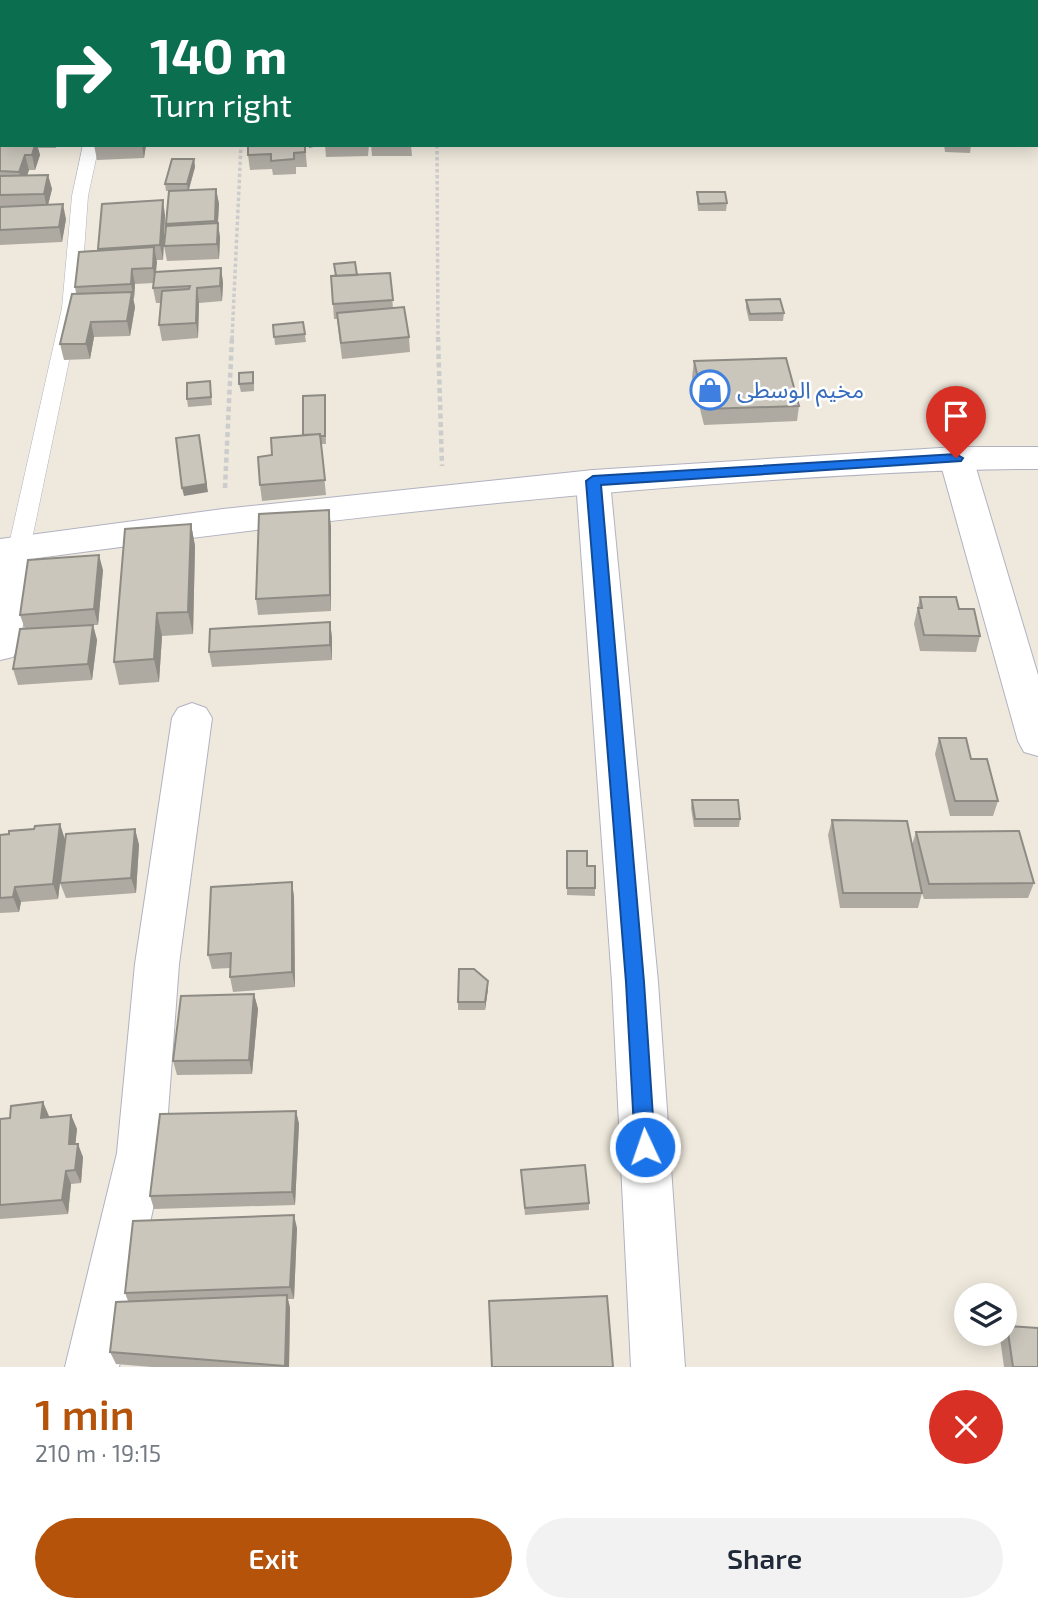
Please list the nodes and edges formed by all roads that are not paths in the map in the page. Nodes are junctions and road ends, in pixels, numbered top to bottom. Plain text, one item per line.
1 (91, 147) edge
2 (956, 458) junction
3 (1038, 458) edge
4 (593, 481) junction
5 (9, 550) edge
6 (0, 647) edge
7 (192, 718) dead end
8 (1038, 741) edge
9 (92, 1367) edge
10 (658, 1367) edge

1 - 5 lane
2 - 3 street
2 - 4 street
2 - 8 street
4 - 5 street
4 - 10 street
5 - 6 street
7 - 9 street

